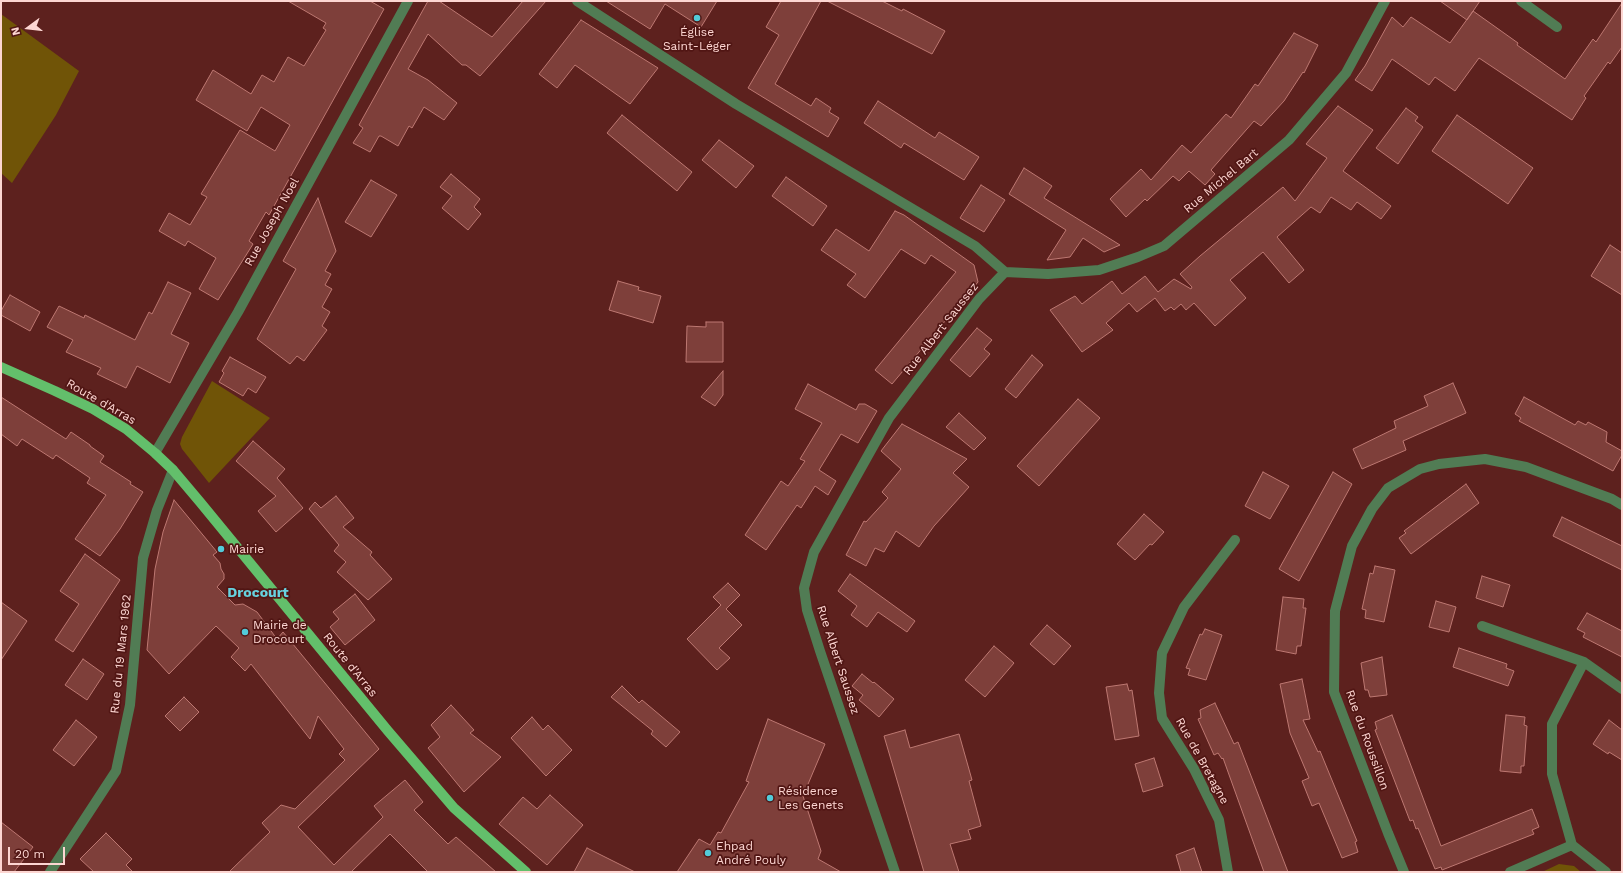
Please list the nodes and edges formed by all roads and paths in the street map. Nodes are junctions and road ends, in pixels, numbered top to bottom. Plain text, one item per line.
1 (408, 1) edge
2 (577, 1) edge
3 (1385, 1) edge
4 (1521, 1) edge
5 (1556, 28) dead end
6 (1005, 272) junction
7 (1, 367) edge
8 (155, 453) junction
9 (173, 470) junction
10 (1622, 504) edge
11 (1235, 540) dead end
12 (1482, 626) dead end
13 (1584, 662) junction
14 (1622, 689) edge
15 (1572, 845) junction
16 (50, 872) edge
17 (526, 872) edge
18 (895, 872) edge
19 (1228, 872) edge
20 (1404, 872) edge
21 (1510, 872) edge
22 (1606, 872) edge

1 - 8 street, Rue Joseph Noel
2 - 6 street
3 - 6 street, Rue Michel Bart
4 - 5 street
6 - 18 street, Rue Albert Saussez
7 - 8 main road, Route d'Arras
8 - 9 main road, Route d'Arras
9 - 16 street, Rue du 19 Mars 1962
9 - 17 main road, Route d'Arras
10 - 20 street, Rue du Roussillon
11 - 19 street, Rue de Bretagne
12 - 13 street
13 - 14 street
13 - 15 street
15 - 21 street
15 - 22 street

